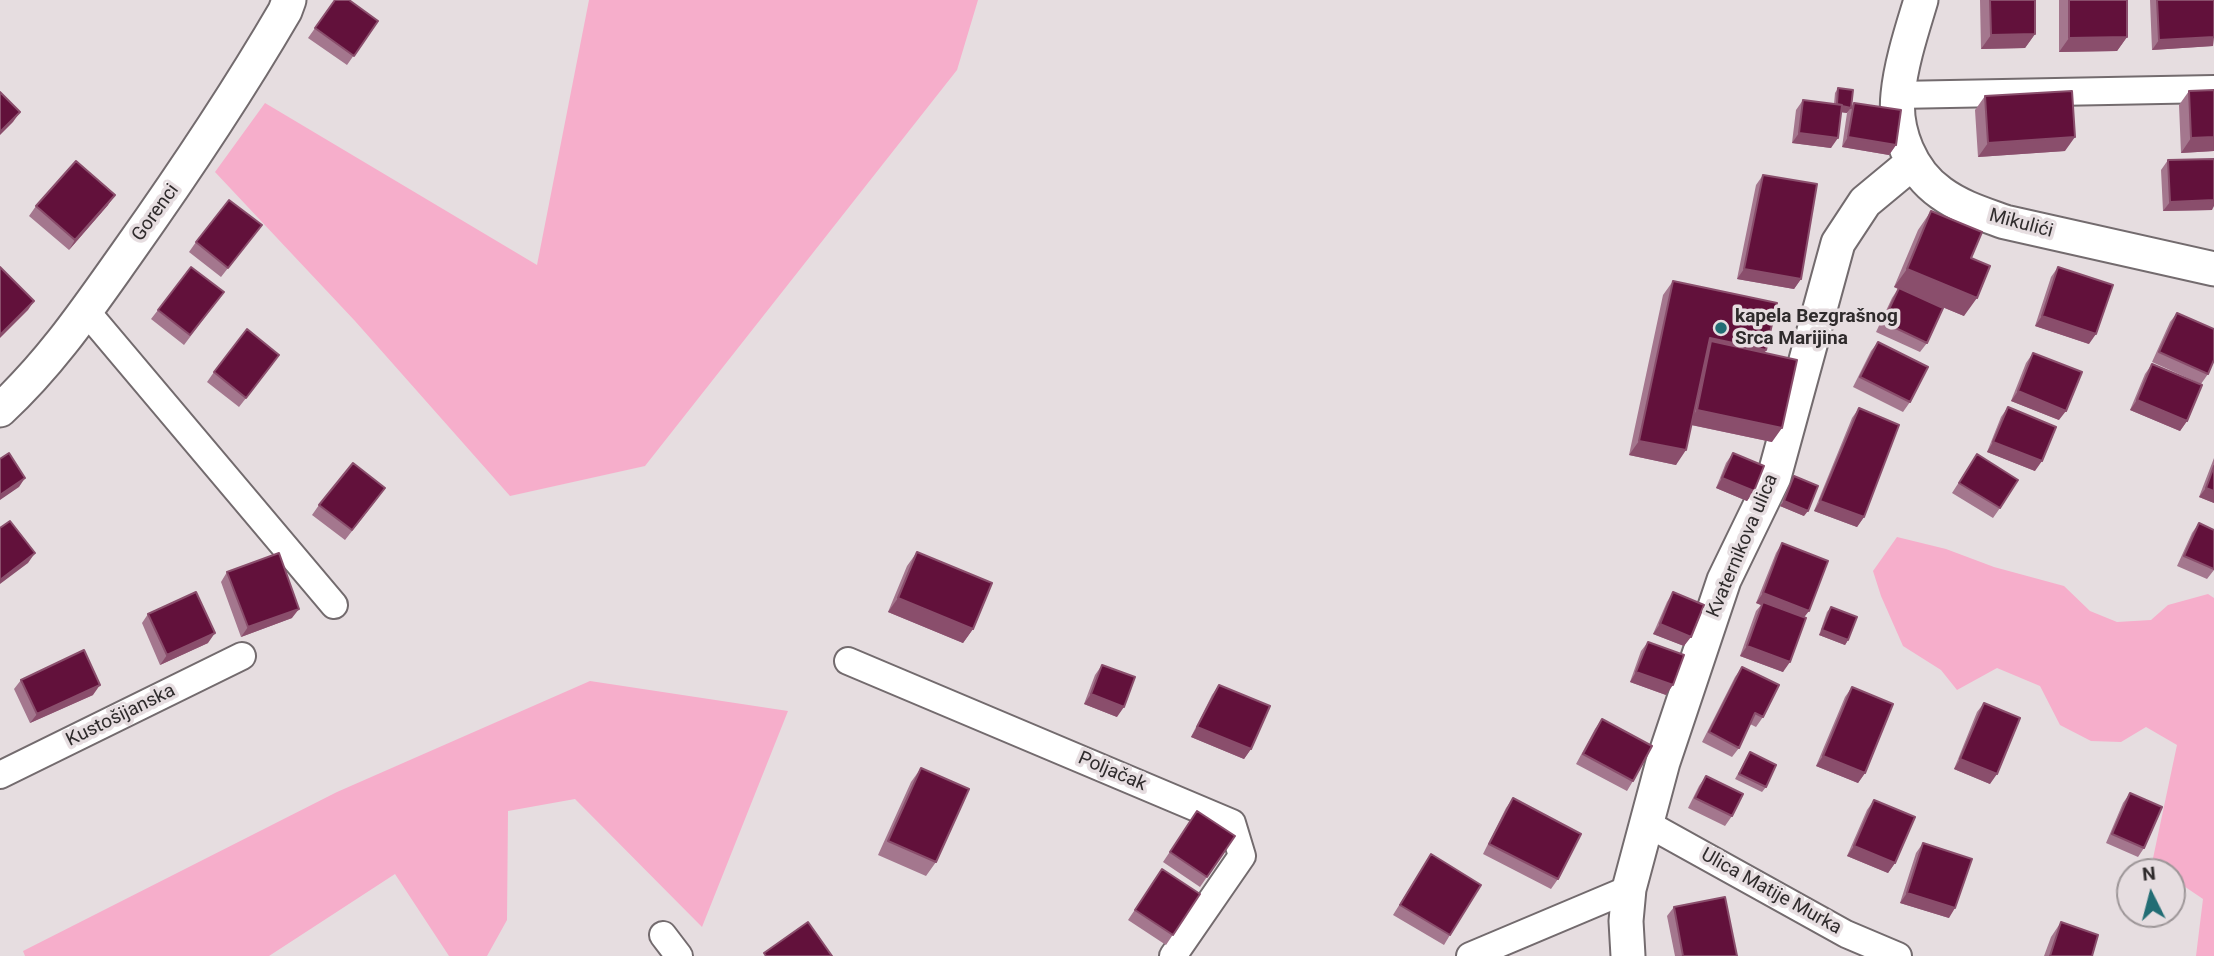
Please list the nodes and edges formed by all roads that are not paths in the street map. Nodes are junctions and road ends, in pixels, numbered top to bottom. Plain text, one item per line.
1 (289, 0) edge
2 (1921, 0) edge
3 (2214, 89) edge
4 (1898, 95) junction
5 (1912, 163) junction
6 (2214, 269) edge
7 (86, 311) junction
8 (0, 410) edge
9 (334, 606) dead end
10 (242, 656) dead end
11 (848, 661) dead end
12 (0, 775) edge
13 (1646, 823) junction
14 (1629, 889) junction
15 (663, 935) dead end
16 (679, 956) edge
17 (1173, 956) edge
18 (1470, 956) edge
19 (1628, 956) edge
20 (1898, 956) edge

1 - 7 street, Gorenci
2 - 4 street, Mikulići
3 - 4 street
4 - 5 street, Mikulići
5 - 6 street, Mikulići
5 - 13 street, Kvaternikova ulica
7 - 8 street, Gorenci
7 - 9 street
10 - 12 street, Kustošijanska
11 - 17 street, Poljačak
13 - 14 street, Kvaternikova ulica
13 - 20 street, Ulica Matije Murka
14 - 18 street
14 - 19 street, Kvaternikova ulica
15 - 16 street

